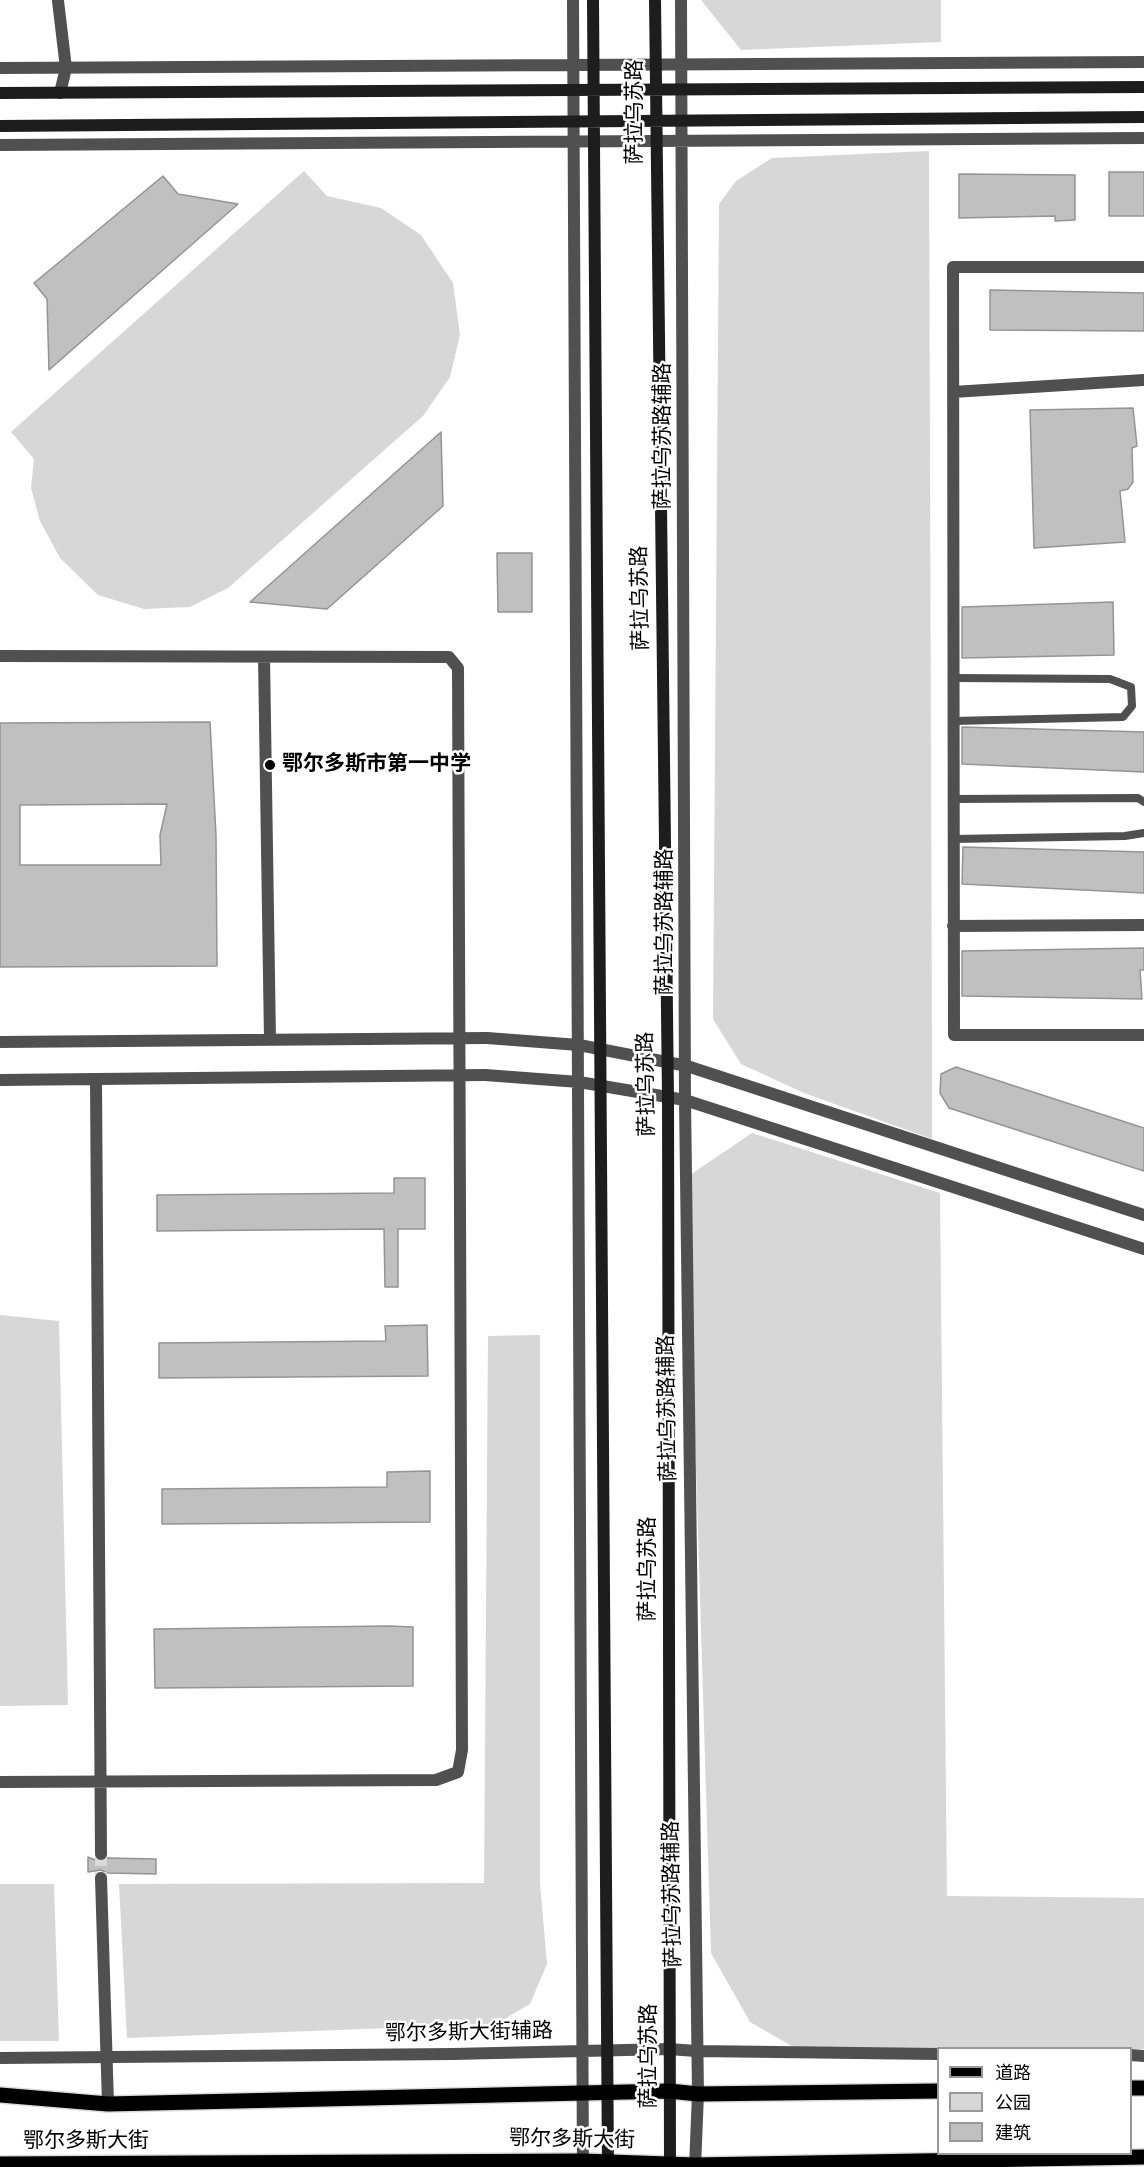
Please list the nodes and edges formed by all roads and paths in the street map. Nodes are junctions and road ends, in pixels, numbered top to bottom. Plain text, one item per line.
1 (58, 0) edge
2 (573, 0) edge
3 (593, 0) edge
4 (655, 0) edge
5 (681, 0) edge
6 (1144, 62) edge
7 (573, 65) junction
8 (593, 65) junction
9 (655, 65) junction
10 (681, 65) junction
11 (0, 68) edge
12 (66, 68) junction
13 (1144, 87) edge
14 (656, 89) junction
15 (681, 89) junction
16 (573, 90) junction
17 (593, 90) junction
18 (0, 93) edge
19 (60, 93) junction
20 (1144, 117) edge
21 (574, 121) junction
22 (593, 121) junction
23 (655, 121) junction
24 (681, 121) junction
25 (0, 126) edge
26 (1144, 138) edge
27 (573, 141) junction
28 (594, 141) junction
29 (656, 141) junction
30 (681, 141) junction
31 (0, 146) edge
32 (1144, 267) edge
33 (1144, 380) edge
34 (953, 392) junction
35 (0, 656) edge
36 (264, 657) junction
37 (953, 678) junction
38 (953, 721) junction
39 (953, 799) junction
40 (1144, 802) edge
41 (1144, 833) edge
42 (953, 839) junction
43 (1144, 925) edge
44 (954, 926) junction
45 (1144, 1035) edge
46 (461, 1038) junction
47 (270, 1040) junction
48 (0, 1042) edge
49 (579, 1045) junction
50 (600, 1049) junction
51 (667, 1061) junction
52 (687, 1066) junction
53 (460, 1075) junction
54 (96, 1079) junction
55 (0, 1080) edge
56 (579, 1082) junction
57 (600, 1085) junction
58 (668, 1096) junction
59 (685, 1100) junction
60 (1144, 1215) edge
61 (1144, 1249) edge
62 (100, 1781) junction
63 (0, 1782) edge
64 (101, 1854) tunnel mouth
65 (101, 1878) tunnel mouth
66 (669, 2049) junction
67 (582, 2051) junction
68 (696, 2051) junction
69 (609, 2052) junction
70 (937, 2054) edge
71 (0, 2058) edge
72 (106, 2059) junction
73 (669, 2091) junction
74 (937, 2091) edge
75 (609, 2092) junction
76 (582, 2093) junction
77 (698, 2094) junction
78 (0, 2095) edge
79 (108, 2104) junction
80 (1144, 2157) edge
81 (0, 2164) edge
82 (583, 2164) edge
83 (608, 2164) edge
84 (670, 2165) edge
85 (695, 2166) edge

1 - 12 street
2 - 7 street
3 - 8 main road, 萨拉乌苏路
4 - 9 main road, 萨拉乌苏路
5 - 10 street, 萨拉乌苏路辅路
6 - 10 street
7 - 8 street
7 - 12 street
7 - 16 street
8 - 9 street
8 - 17 main road, 萨拉乌苏路
9 - 10 street
9 - 14 main road, 萨拉乌苏路
10 - 15 street, 萨拉乌苏路辅路
11 - 12 street
12 - 19 street
13 - 15 main road
14 - 15 main road
14 - 17 main road
14 - 23 main road, 萨拉乌苏路
15 - 24 street, 萨拉乌苏路辅路
16 - 17 main road
16 - 19 main road
16 - 21 street
17 - 22 main road, 萨拉乌苏路
18 - 19 main road
20 - 24 main road
21 - 22 main road
21 - 25 main road
21 - 27 street
22 - 23 main road
22 - 28 main road, 萨拉乌苏路
23 - 24 main road
23 - 29 main road, 萨拉乌苏路
24 - 30 street, 萨拉乌苏路辅路
26 - 30 street
27 - 28 street
27 - 31 street
27 - 49 street
28 - 29 street
28 - 50 main road, 萨拉乌苏路
29 - 30 street
29 - 51 main road, 萨拉乌苏路
30 - 52 street, 萨拉乌苏路辅路
32 - 34 street
33 - 34 street
34 - 37 street
35 - 36 street
36 - 46 street
36 - 47 street
37 - 38 street
37 - 38 lane
38 - 39 street
39 - 40 lane
39 - 42 street
41 - 42 lane
42 - 44 street
43 - 44 street
44 - 45 street
46 - 47 street
46 - 49 street
46 - 53 street
47 - 48 street
49 - 50 street
49 - 56 street
50 - 51 street
50 - 57 main road, 萨拉乌苏路
51 - 52 street
51 - 58 main road, 萨拉乌苏路
52 - 59 street, 萨拉乌苏路辅路
52 - 60 street
53 - 54 street
53 - 56 street
53 - 62 street
54 - 55 street
54 - 62 street
56 - 57 street
56 - 67 street
57 - 58 street
57 - 69 main road, 萨拉乌苏路
58 - 59 street
58 - 66 main road, 萨拉乌苏路
59 - 61 street
59 - 68 street, 萨拉乌苏路辅路
62 - 63 street
62 - 64 street
65 - 72 street
66 - 68 street, 鄂尔多斯大街辅路
66 - 69 street, 鄂尔多斯大街辅路
66 - 73 main road, 萨拉乌苏路
67 - 69 street, 鄂尔多斯大街辅路
67 - 72 street, 鄂尔多斯大街辅路
67 - 76 street
68 - 70 street, 鄂尔多斯大街辅路
68 - 77 street, 萨拉乌苏路辅路
69 - 75 main road, 萨拉乌苏路
71 - 72 street, 鄂尔多斯大街辅路
72 - 79 street
73 - 75 main road, 鄂尔多斯大街
73 - 77 main road, 鄂尔多斯大街
73 - 84 main road, 萨拉乌苏路
74 - 77 main road, 鄂尔多斯大街
75 - 76 main road, 鄂尔多斯大街
75 - 83 main road, 萨拉乌苏路
76 - 79 main road, 鄂尔多斯大街
76 - 82 street
77 - 85 street, 萨拉乌苏路辅路
78 - 79 main road, 鄂尔多斯大街
80 - 85 main road, 鄂尔多斯大街
81 - 82 main road, 鄂尔多斯大街
82 - 83 main road, 鄂尔多斯大街
83 - 84 main road, 鄂尔多斯大街
84 - 85 main road, 鄂尔多斯大街

